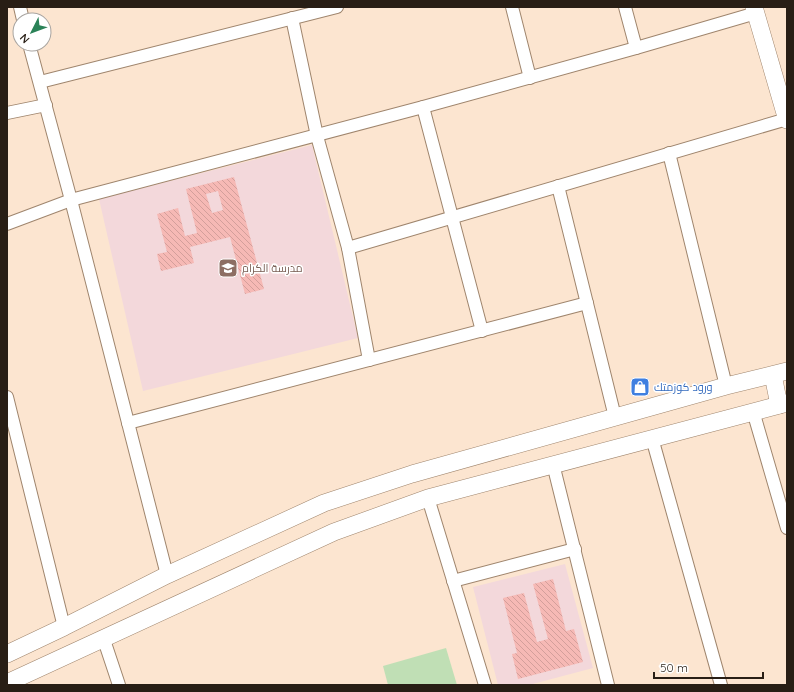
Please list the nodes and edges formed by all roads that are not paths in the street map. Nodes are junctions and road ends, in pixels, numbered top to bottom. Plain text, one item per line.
1 (337, 7) edge
2 (512, 7) edge
3 (625, 7) edge
4 (755, 10) edge
5 (292, 18) junction
6 (636, 48) junction
7 (31, 52) edge
8 (530, 78) junction
9 (40, 82) junction
10 (46, 105) junction
11 (422, 107) junction
12 (7, 113) edge
13 (787, 119) edge
14 (317, 136) junction
15 (669, 153) junction
16 (558, 186) junction
17 (71, 200) junction
18 (452, 218) junction
19 (7, 224) edge
20 (348, 248) junction
21 (587, 303) junction
22 (482, 331) junction
23 (369, 360) junction
24 (780, 373) edge
25 (726, 386) junction
26 (7, 397) edge
27 (783, 404) edge
28 (753, 411) junction
29 (614, 417) junction
30 (128, 422) junction
31 (652, 438) junction
32 (553, 464) junction
33 (428, 498) junction
34 (787, 528) edge
35 (575, 549) junction
36 (167, 575) junction
37 (453, 581) junction
38 (64, 627) junction
39 (103, 637) junction
40 (7, 654) edge
41 (7, 683) edge
42 (119, 685) edge
43 (485, 685) edge
44 (608, 685) edge
45 (721, 685) edge

1 - 5 street
2 - 8 street
3 - 6 street
4 - 6 street
4 - 13 main road
5 - 9 street
5 - 14 street
6 - 8 street
7 - 9 street
8 - 11 street
9 - 10 street
10 - 12 street
10 - 17 street
11 - 14 street
11 - 18 street
13 - 15 street
14 - 17 street
14 - 20 street
15 - 16 street
15 - 25 street
16 - 18 street
16 - 21 street
17 - 19 street
17 - 30 street
18 - 20 street
18 - 22 street
20 - 23 street
21 - 22 street
21 - 29 street
22 - 23 street
23 - 30 street
24 - 25 main road
24 - 27 main road
25 - 29 main road
26 - 38 street
27 - 28 main road
28 - 31 main road
28 - 34 street
29 - 36 main road
30 - 36 street
31 - 32 main road
31 - 45 street
32 - 33 main road
32 - 35 street
33 - 37 street
33 - 39 main road
35 - 37 street
35 - 44 street
36 - 38 main road
37 - 43 street
38 - 40 main road
39 - 41 main road
39 - 42 street

